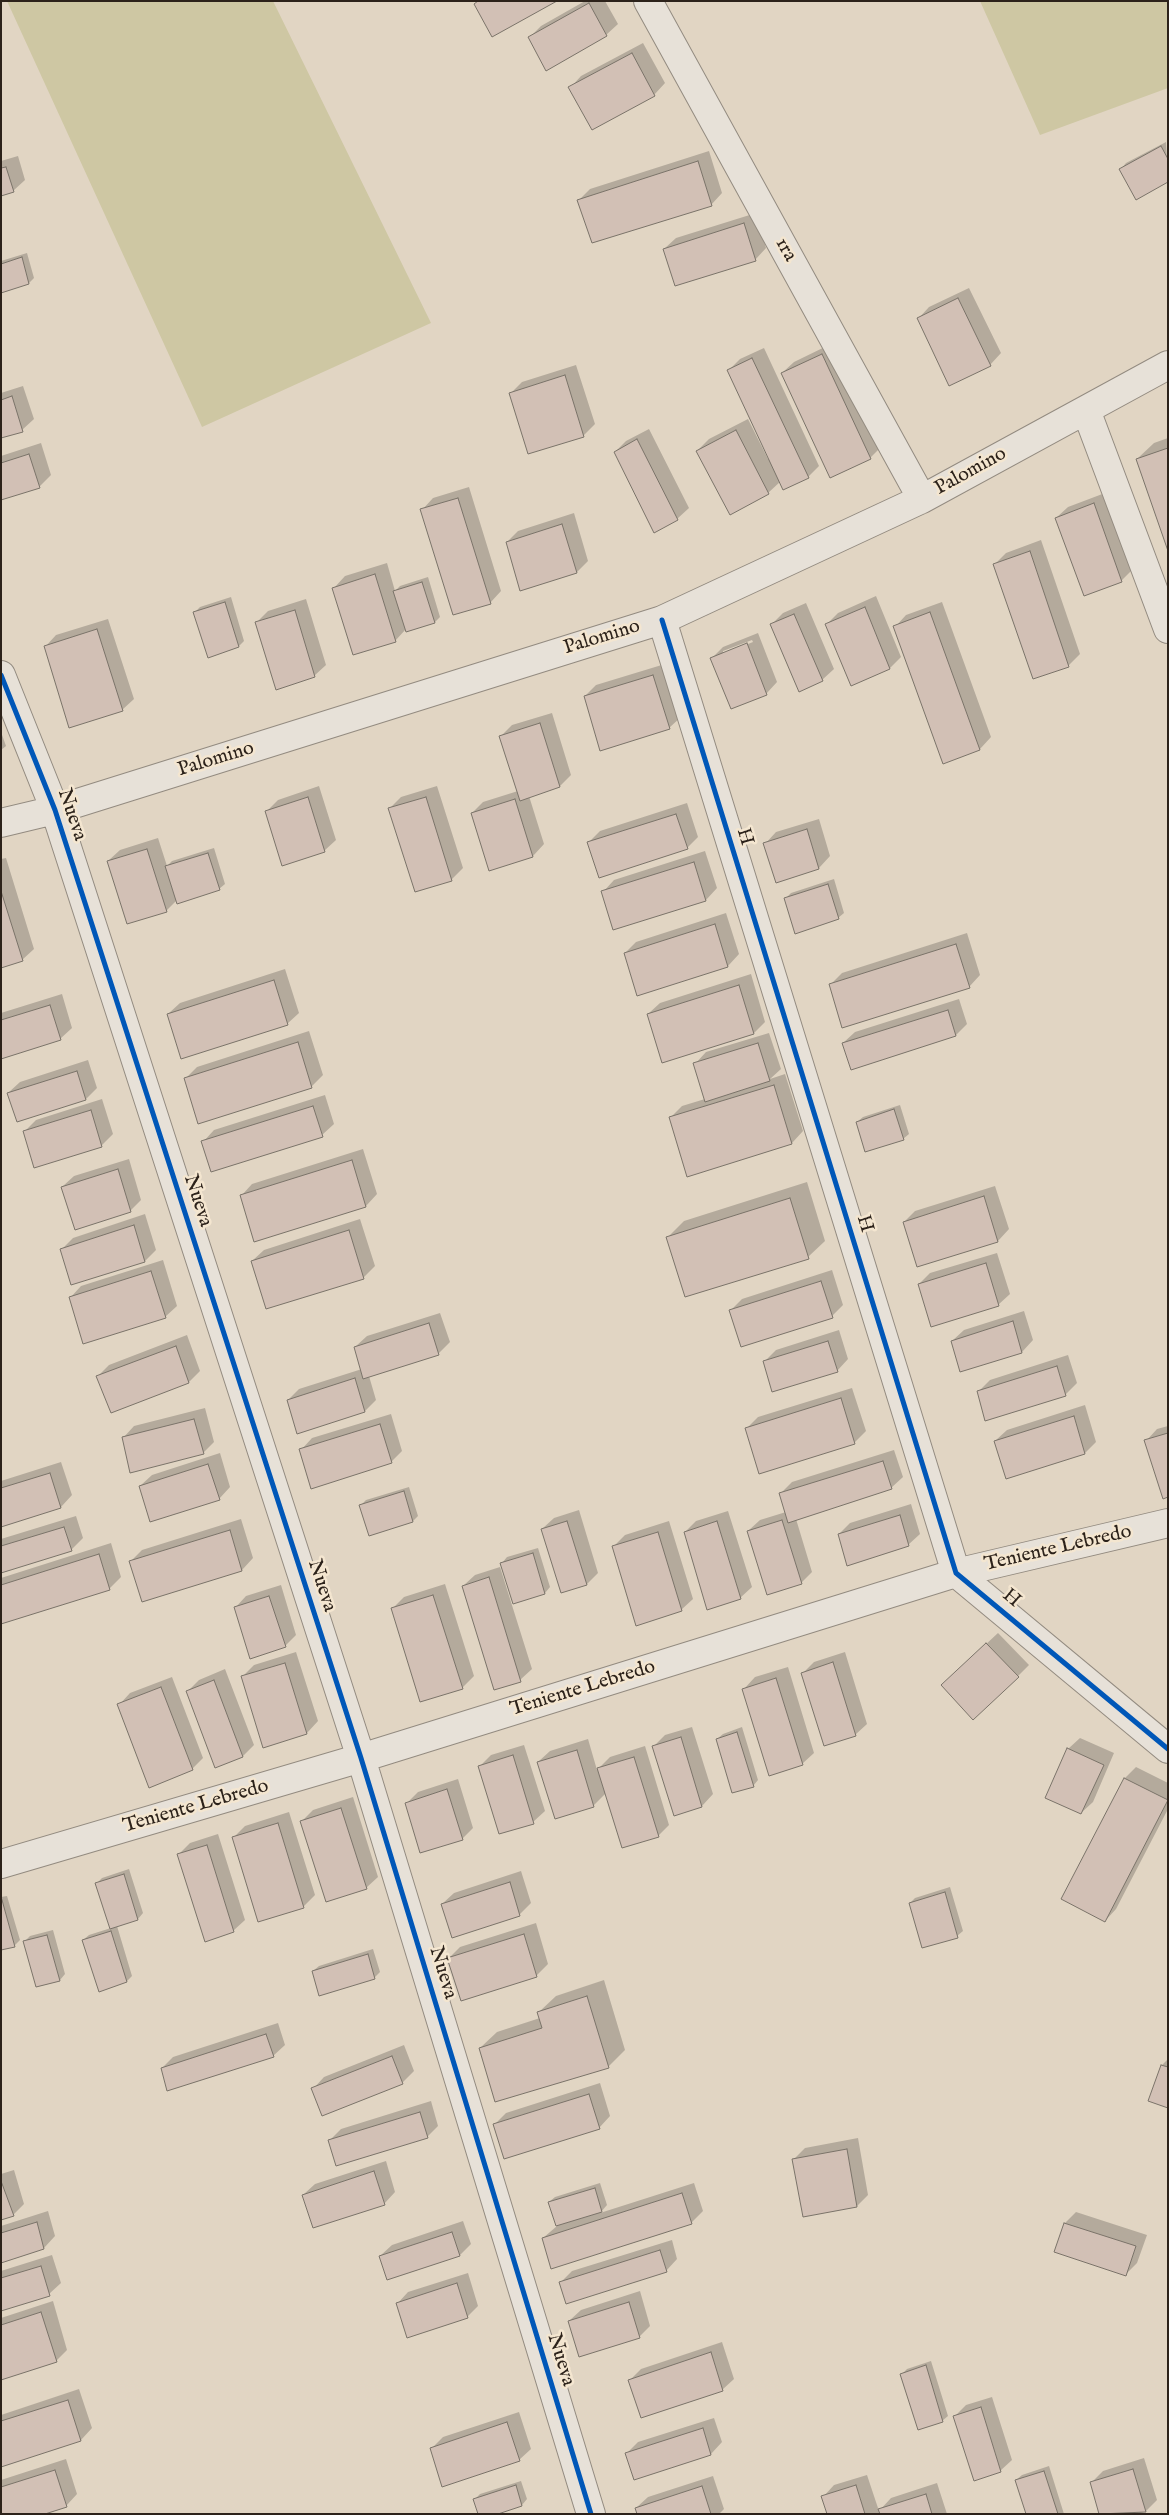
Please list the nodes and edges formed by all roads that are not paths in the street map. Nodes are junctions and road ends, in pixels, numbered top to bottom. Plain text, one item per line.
1 (648, 1) edge
2 (1168, 365) edge
3 (1086, 410) junction
4 (922, 499) junction
5 (662, 620) junction
6 (1168, 629) edge
7 (1, 675) edge
8 (55, 810) junction
9 (1, 823) edge
10 (1168, 1523) edge
11 (956, 1572) junction
12 (1168, 1749) edge
13 (361, 1758) junction
14 (1, 1864) edge
15 (591, 2514) edge

1 - 4 street, 1ra
2 - 3 street, Palomino
3 - 4 street, Palomino
3 - 6 street
4 - 5 street, Palomino
5 - 8 street, Palomino
5 - 11 street, H
7 - 8 street, Nueva
8 - 9 street, Palomino
8 - 13 street, Nueva
10 - 11 street, Teniente Lebredo
11 - 12 street, H
11 - 13 street, Teniente Lebredo
13 - 14 street, Teniente Lebredo
13 - 15 street, Nueva

